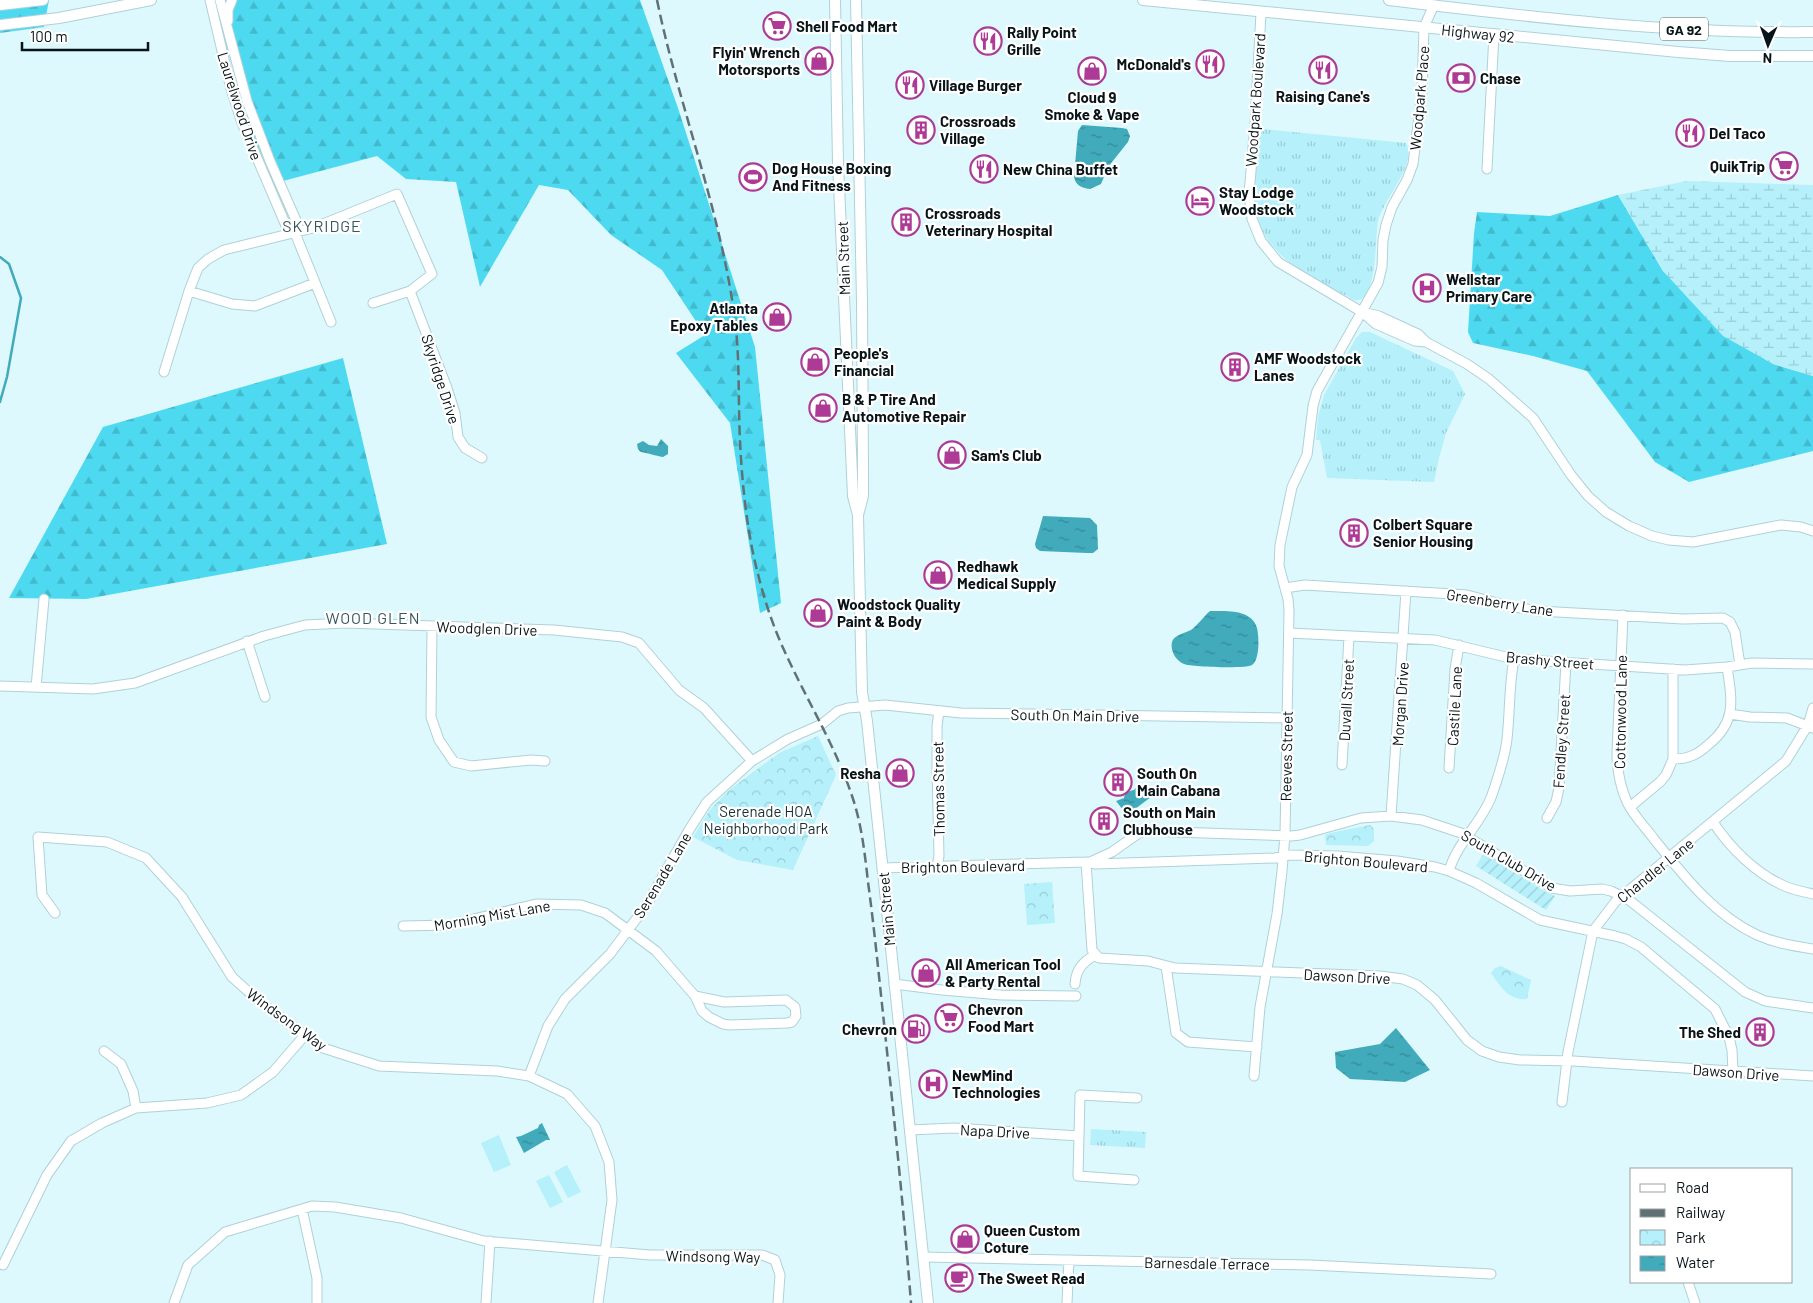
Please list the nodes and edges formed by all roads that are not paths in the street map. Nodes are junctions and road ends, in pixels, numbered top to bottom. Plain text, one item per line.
1 (43, 0) edge
2 (151, 0) edge
3 (210, 0) edge
4 (220, 0) edge
5 (232, 0) edge
6 (835, 0) edge
7 (1143, 0) edge
8 (1389, 0) edge
9 (1161, 1) edge
10 (857, 2) edge
11 (0, 5) edge
12 (1434, 6) junction
13 (1261, 13) junction
14 (0, 25) edge
15 (228, 26) junction
16 (1424, 27) junction
17 (1813, 32) edge
18 (1494, 34) junction
19 (1813, 56) edge
20 (1487, 169) dead end
21 (295, 233) junction
22 (315, 283) junction
23 (189, 290) junction
24 (410, 291) junction
25 (373, 303) dead end
26 (1362, 312) junction
27 (331, 322) dead end
28 (164, 372) dead end
29 (1310, 440) joint
30 (482, 458) dead end
31 (858, 515) junction
32 (1813, 531) edge
33 (1285, 588) junction
34 (1406, 591) junction
35 (44, 599) dead end
36 (1623, 615) junction
37 (432, 627) junction
38 (1289, 633) junction
39 (1349, 636) junction
40 (1404, 638) junction
41 (247, 641) junction
42 (1459, 645) junction
43 (1514, 658) junction
44 (1566, 662) junction
45 (1813, 664) edge
46 (1620, 665) junction
47 (1740, 665) junction
48 (1727, 667) junction
49 (1673, 669) junction
50 (0, 686) edge
51 (36, 687) junction
52 (265, 697) dead end
53 (864, 706) junction
54 (1813, 708) edge
55 (939, 711) junction
56 (1730, 714) junction
57 (1287, 718) junction
58 (1810, 726) edge
59 (1673, 758) junction
60 (545, 761) dead end
61 (752, 761) junction
62 (1342, 765) dead end
63 (1449, 768) dead end
64 (1630, 807) junction
65 (1391, 816) junction
66 (1548, 818) dead end
67 (1713, 822) junction
68 (1285, 835) junction
69 (1468, 836) junction
70 (1284, 856) junction
71 (1669, 858) junction
72 (1088, 862) junction
73 (937, 867) junction
74 (882, 868) junction
75 (1449, 871) junction
76 (1813, 894) edge
77 (1622, 896) junction
78 (54, 913) dead end
79 (404, 926) dead end
80 (629, 930) junction
81 (1594, 931) junction
82 (1813, 949) edge
83 (1095, 955) junction
84 (1166, 966) junction
85 (1266, 972) junction
86 (894, 984) junction
87 (1076, 984) dead end
88 (695, 996) junction
89 (1076, 996) dead end
90 (1813, 1008) edge
91 (305, 1035) junction
92 (1257, 1047) junction
93 (104, 1050) dead end
94 (1566, 1061) junction
95 (1733, 1072) junction
96 (529, 1076) junction
97 (1254, 1076) dead end
98 (1813, 1076) edge
99 (1137, 1098) dead end
100 (1562, 1102) dead end
101 (136, 1108) junction
102 (910, 1130) junction
103 (1079, 1136) junction
104 (1134, 1180) dead end
105 (302, 1210) junction
106 (490, 1241) junction
107 (606, 1250) junction
108 (924, 1257) junction
109 (1068, 1260) junction
110 (3, 1265) dead end
111 (1491, 1274) dead end
112 (1688, 1283) edge
113 (177, 1301) edge
114 (317, 1303) edge
115 (486, 1303) edge
116 (598, 1303) edge
117 (778, 1303) edge
118 (928, 1303) edge
119 (1067, 1303) edge
120 (1695, 1303) edge

1 - 11 main road
2 - 14 main road
3 - 21 street, Laurelwood Drive
4 - 15 street, Laurelwood Drive
5 - 15 street, Laurelwood Drive
6 - 31 main road, Main Street
7 - 9 main road, Highway 92 / GA 92
8 - 12 main road, Highway 92 / GA 92
9 - 13 main road, Highway 92 / GA 92
10 - 31 main road, Main Street
12 - 16 street, Woodpark Place
12 - 17 main road, Highway 92 / GA 92
13 - 16 main road, Highway 92 / GA 92
13 - 26 street, Woodpark Boulevard
15 - 21 street, Laurelwood Drive
16 - 18 main road, Highway 92 / GA 92
16 - 26 street, Woodpark Place
18 - 19 main road, Highway 92 / GA 92
18 - 20 street
21 - 22 street, Laurelwood Drive
21 - 23 street
21 - 24 street
22 - 23 street
22 - 27 street, Laurelwood Drive
23 - 28 street
24 - 25 street
24 - 30 street, Skyridge Drive
26 - 29 street, Woodpark Place
26 - 32 street, Woodpark Boulevard
29 - 33 street, Reeves Street
31 - 53 main road, Main Street
33 - 34 street, Greenberry Lane
33 - 38 street, Reeves Street
34 - 36 street, Greenberry Lane
34 - 40 street, Morgan Drive
35 - 51 street
36 - 46 street, Cottonwood Lane
36 - 47 street, Greenberry Lane
37 - 41 street, Woodglen Drive
37 - 60 street
37 - 61 street, Woodglen Drive
38 - 39 street, Brashy Street
38 - 57 street, Reeves Street
39 - 40 street, Brashy Street
39 - 62 street, Duvall Street
40 - 42 street, Brashy Street
40 - 65 street, Morgan Drive
41 - 51 street, Woodglen Drive
41 - 52 street
42 - 43 street, Brashy Street
42 - 63 street, Castile Lane
43 - 44 street, Brashy Street
43 - 69 street
44 - 46 street, Brashy Street
44 - 66 street, Fendley Street
45 - 47 street, Brashy Street
46 - 49 street, Brashy Street
46 - 64 street, Cottonwood Lane
47 - 48 street, Brashy Street
48 - 49 street, Brashy Street
48 - 56 street
49 - 59 street
50 - 51 street, Woodglen Drive
53 - 55 street, South On Main Drive
53 - 61 street, Serenade Lane
53 - 74 main road, Main Street
54 - 58 street, Chandler Lane
55 - 57 street, South On Main Drive
55 - 73 street, Thomas Street
56 - 58 street
56 - 59 street
57 - 68 street, Reeves Street
58 - 67 street, Chandler Lane
59 - 64 street
61 - 80 street, Serenade Lane
64 - 71 street, Cottonwood Lane
65 - 68 street, South Club Drive
65 - 69 street, South Club Drive
67 - 71 street, Chandler Lane
67 - 76 street
68 - 70 street, Reeves Street
68 - 72 street, South Club Drive
69 - 75 street
69 - 77 street, South Club Drive
70 - 72 street, Brighton Boulevard
70 - 75 street, Brighton Boulevard
70 - 85 street, Reeves Street
71 - 77 street, Chandler Lane
71 - 82 street, Cottonwood Lane
72 - 73 street, Brighton Boulevard
72 - 83 street
73 - 74 street, Brighton Boulevard
74 - 86 main road, Main Street
75 - 81 street, Brighton Boulevard
77 - 81 street, Chandler Lane
77 - 90 street, South Club Drive
78 - 91 street, Windsong Way
79 - 80 street, Morning Mist Lane
80 - 88 street, Morning Mist Lane
80 - 96 street, Serenade Lane
81 - 94 street, Chandler Lane
81 - 95 street, Brighton Boulevard
83 - 84 street, Dawson Drive
83 - 87 street
84 - 85 street, Dawson Drive
84 - 92 street
85 - 92 street, Reeves Street
85 - 94 street, Dawson Drive
86 - 89 street
86 - 102 main road, Main Street
88 - 88 street, Morning Mist Lane
91 - 96 street, Windsong Way
91 - 101 street
92 - 97 street, Reeves Street
93 - 101 street
94 - 95 street, Dawson Drive
94 - 100 street, Chandler Lane
95 - 98 street, Dawson Drive
96 - 107 street, Windsong Way
99 - 103 street
101 - 110 street
102 - 103 street, Napa Drive
102 - 108 main road, Main Street
103 - 104 street
105 - 106 street, Windsong Way
105 - 113 street, Windsong Way
105 - 114 street
106 - 107 street, Windsong Way
106 - 115 street
107 - 116 street, Windsong Way
107 - 117 street, Windsong Way
108 - 109 street, Barnesdale Terrace
108 - 118 main road, Main Street
109 - 111 street, Barnesdale Terrace
109 - 119 street
112 - 120 street

